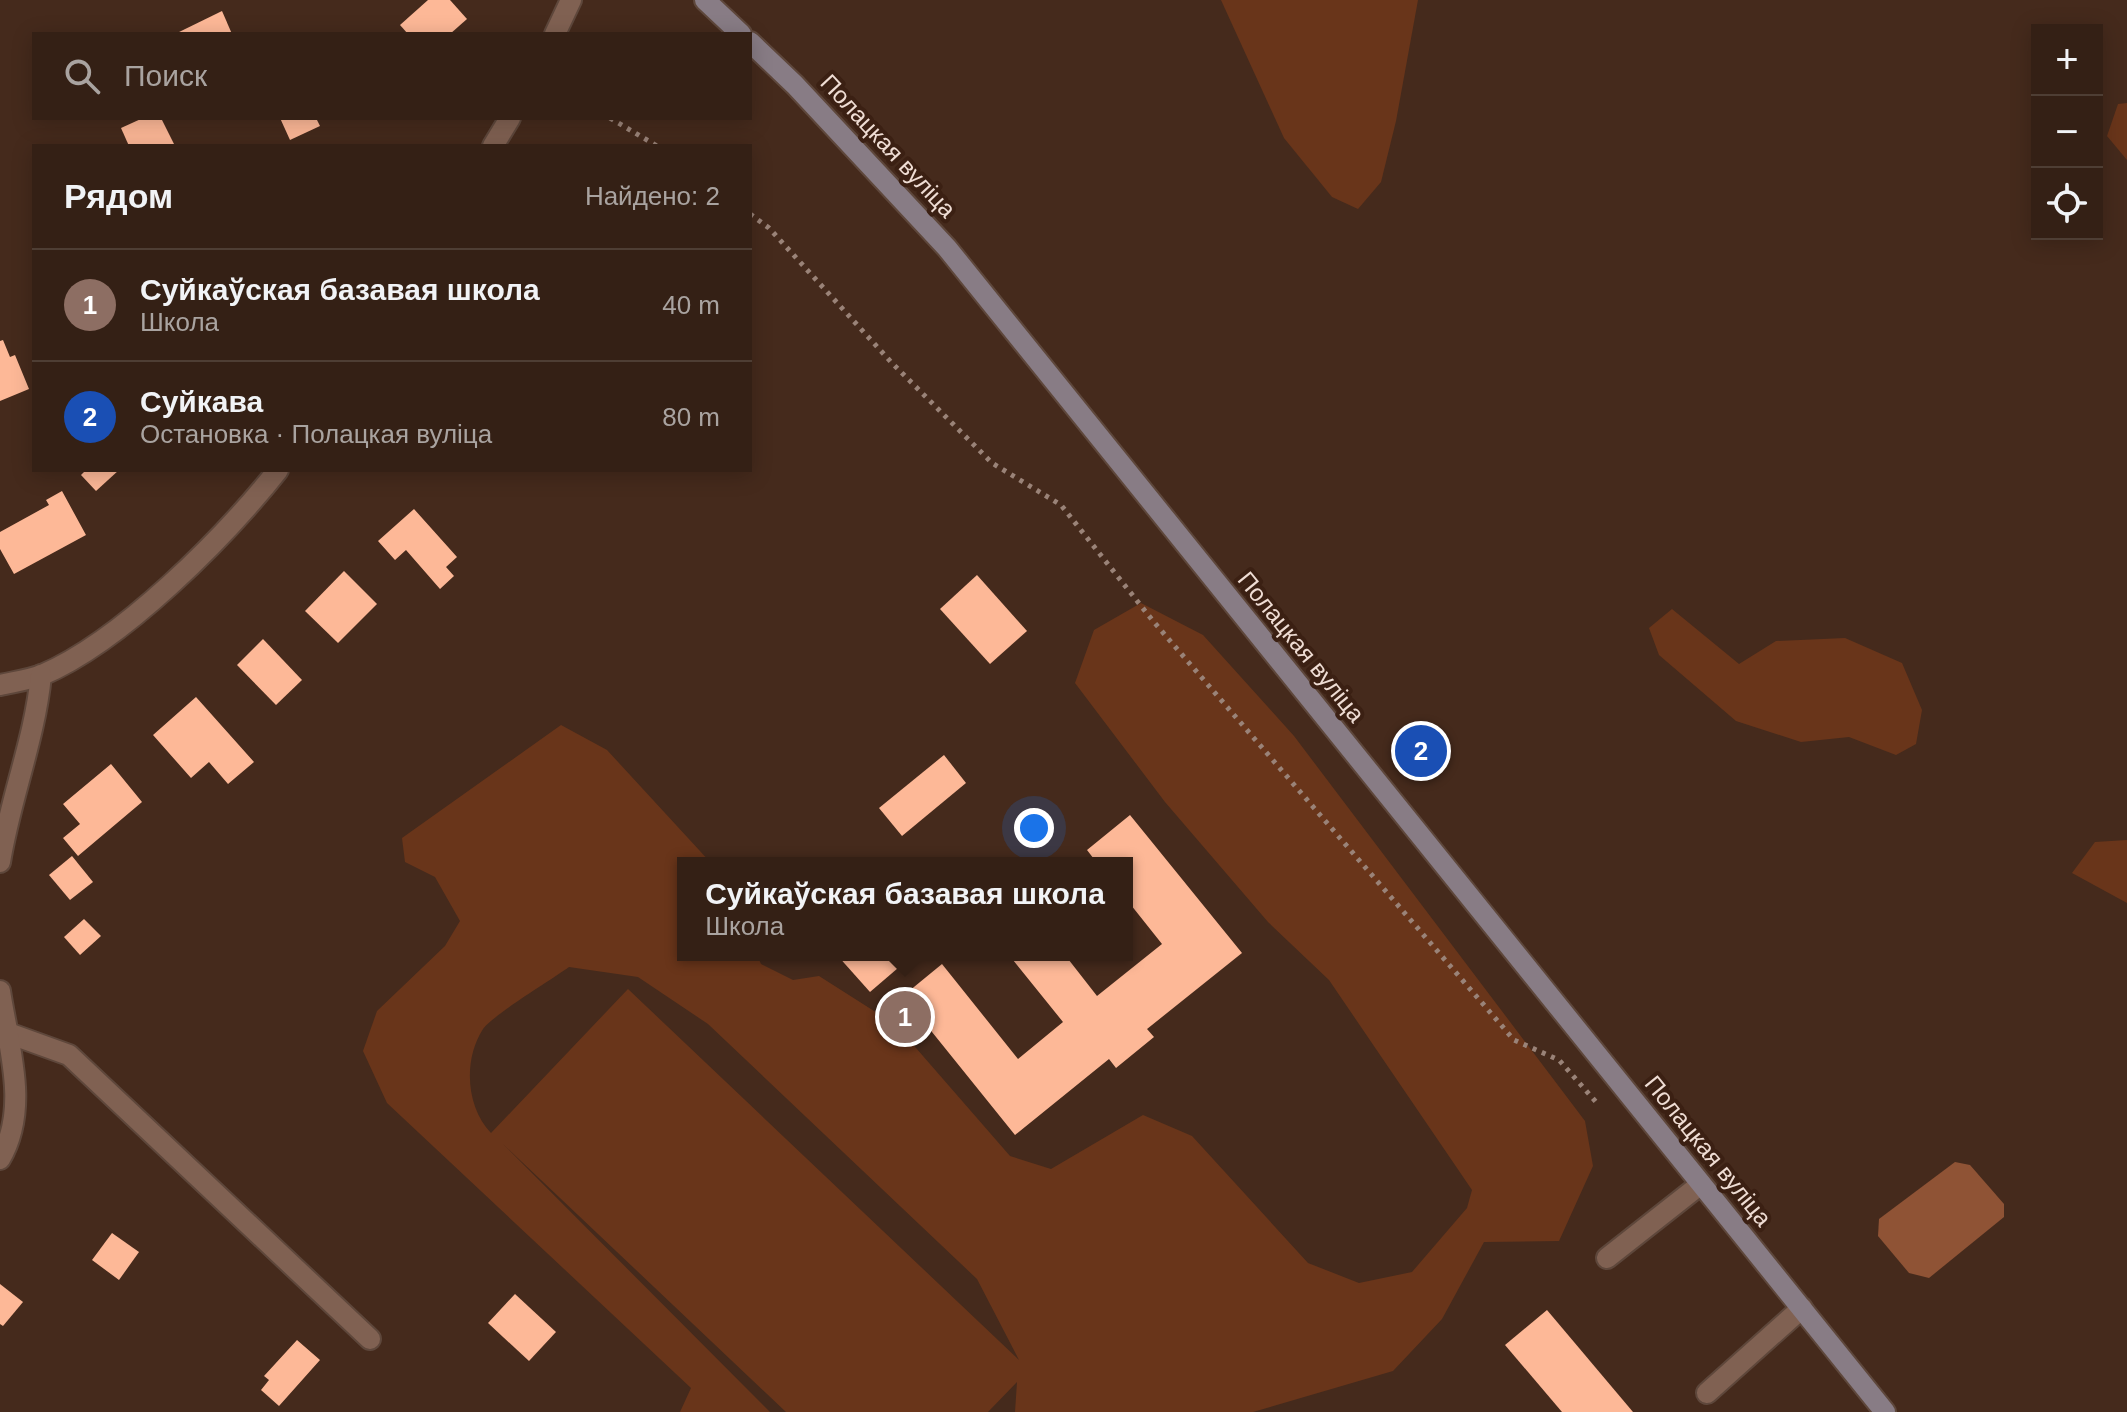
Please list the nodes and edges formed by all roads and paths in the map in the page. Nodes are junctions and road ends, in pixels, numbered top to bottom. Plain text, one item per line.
1 (571, 0) edge
2 (705, 0) edge
3 (556, 32) edge
4 (739, 32) edge
5 (752, 44) edge
6 (509, 120) edge
7 (613, 120) edge
8 (494, 144) edge
9 (654, 144) edge
10 (752, 215) edge
11 (276, 472) edge
12 (41, 675) junction
13 (0, 685) edge
14 (0, 862) edge
15 (0, 991) edge
16 (8, 1033) junction
17 (1600, 1107) dead end
18 (0, 1159) edge
19 (1701, 1184) junction
20 (1607, 1258) dead end
21 (1802, 1308) junction
22 (370, 1339) dead end
23 (1707, 1393) dead end
24 (1885, 1412) edge

1 - 3 street
2 - 4 main road
5 - 19 main road, Полацкая вуліца
6 - 8 street
7 - 9 path
10 - 17 path
11 - 12 street
12 - 13 street
12 - 14 street
15 - 16 street
16 - 18 street
16 - 22 street
19 - 20 street
19 - 21 main road, Полацкая вуліца
21 - 23 street
21 - 24 main road, Полацкая вуліца

